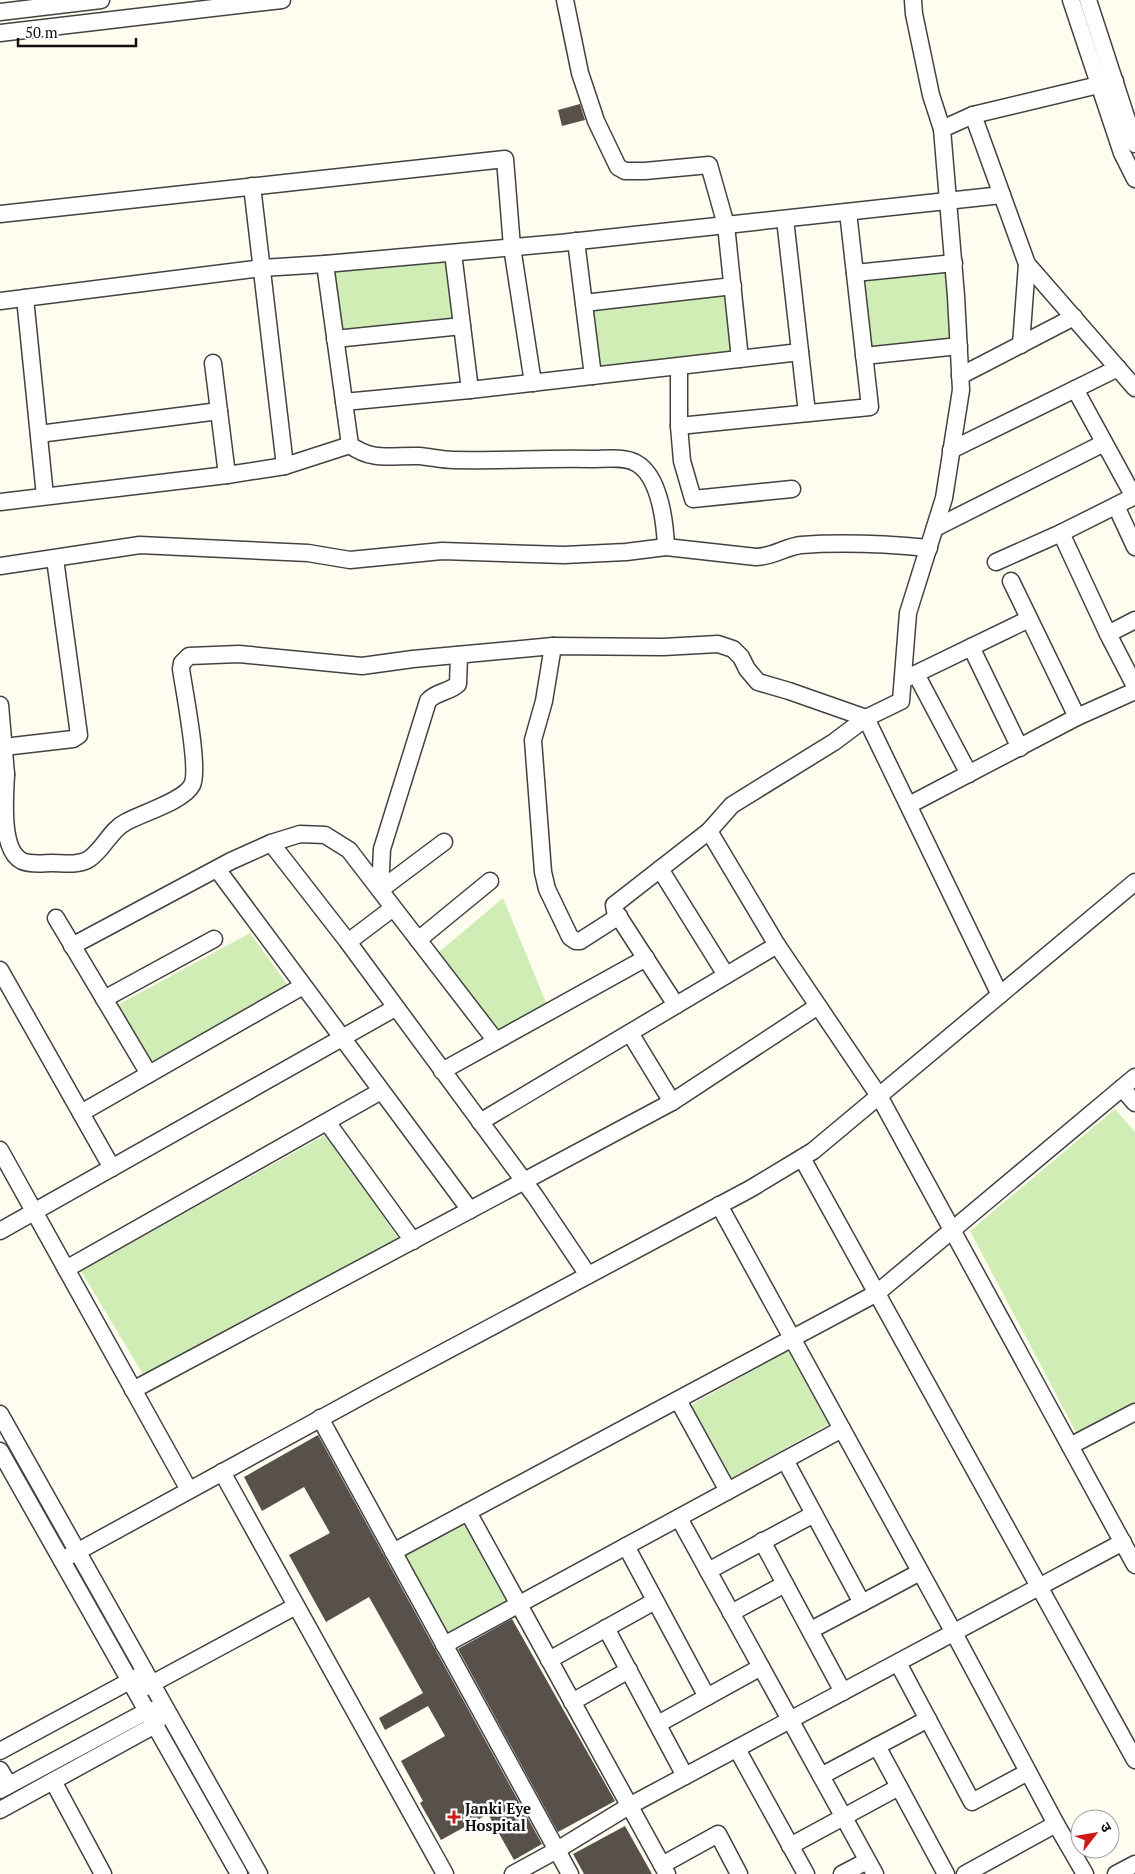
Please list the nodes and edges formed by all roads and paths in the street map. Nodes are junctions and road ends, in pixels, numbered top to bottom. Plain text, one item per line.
1 (101, 0) edge
2 (282, 0) edge
3 (564, 0) edge
4 (913, 0) edge
5 (1071, 0) edge
6 (1088, 0) edge
7 (82, 1) edge
8 (0, 12) edge
9 (0, 34) edge
10 (1107, 83) junction
11 (973, 115) junction
12 (942, 129) junction
13 (1135, 144) edge
14 (1135, 179) edge
15 (252, 186) junction
16 (1002, 195) junction
17 (948, 202) junction
18 (848, 212) junction
19 (0, 214) edge
20 (785, 219) junction
21 (726, 225) junction
22 (576, 241) junction
23 (512, 247) junction
24 (453, 253) junction
25 (954, 263) junction
26 (325, 264) junction
27 (1027, 264) junction
28 (262, 268) junction
29 (855, 272) junction
30 (733, 286) junction
31 (26, 298) junction
32 (0, 301) edge
33 (584, 303) junction
34 (1074, 317) junction
35 (462, 326) junction
36 (335, 339) junction
37 (1020, 345) junction
38 (959, 346) junction
39 (800, 352) junction
40 (864, 356) junction
41 (740, 359) junction
42 (213, 363) dead end
43 (679, 367) junction
44 (1118, 368) junction
45 (593, 376) junction
46 (960, 376) junction
47 (533, 383) junction
48 (1135, 388) edge
49 (1075, 389) junction
50 (470, 390) junction
51 (344, 402) junction
52 (219, 412) junction
53 (808, 413) junction
54 (679, 426) junction
55 (39, 434) junction
56 (1104, 443) junction
57 (350, 445) junction
58 (952, 450) junction
59 (285, 466) junction
60 (227, 475) junction
61 (792, 489) dead end
62 (45, 496) junction
63 (1134, 496) edge
64 (0, 502) edge
65 (1116, 506) junction
66 (935, 528) junction
67 (1060, 533) junction
68 (666, 547) junction
69 (1135, 547) edge
70 (929, 548) junction
71 (54, 559) junction
72 (996, 562) dead end
73 (0, 566) edge
74 (1011, 581) dead end
75 (1029, 619) junction
76 (1135, 620) edge
77 (1108, 634) junction
78 (553, 646) junction
79 (971, 647) junction
80 (459, 655) junction
81 (909, 677) junction
82 (1135, 686) edge
83 (1135, 691) edge
84 (0, 705) edge
85 (1077, 717) junction
86 (866, 718) junction
87 (4, 747) junction
88 (1020, 748) junction
89 (969, 774) junction
90 (3, 776) edge
91 (909, 805) junction
92 (709, 831) junction
93 (271, 842) junction
94 (444, 842) dead end
95 (216, 869) junction
96 (660, 869) junction
97 (490, 881) dead end
98 (1135, 882) edge
99 (380, 890) junction
100 (393, 908) junction
101 (619, 916) junction
102 (56, 918) dead end
103 (214, 939) dead end
104 (418, 940) junction
105 (348, 942) junction
106 (777, 945) junction
107 (72, 946) junction
108 (646, 958) junction
109 (0, 970) edge
110 (726, 975) junction
111 (303, 986) junction
112 (1000, 995) junction
113 (104, 999) junction
114 (676, 1005) junction
115 (818, 1006) junction
116 (395, 1008) junction
117 (630, 1033) junction
118 (342, 1038) junction
119 (496, 1042) junction
120 (442, 1071) junction
121 (149, 1074) junction
122 (1135, 1077) edge
123 (1122, 1088) junction
124 (381, 1092) junction
125 (879, 1096) junction
126 (672, 1102) junction
127 (1135, 1103) edge
128 (80, 1112) junction
129 (327, 1122) junction
130 (480, 1122) junction
131 (0, 1150) edge
132 (802, 1158) junction
133 (112, 1168) junction
134 (524, 1181) junction
135 (719, 1205) junction
136 (470, 1210) junction
137 (34, 1212) junction
138 (952, 1230) junction
139 (0, 1231) edge
140 (413, 1241) junction
141 (66, 1269) junction
142 (588, 1275) junction
143 (877, 1293) junction
144 (792, 1339) junction
145 (133, 1390) junction
146 (678, 1400) junction
147 (1135, 1412) edge
148 (0, 1414) edge
149 (320, 1418) junction
150 (842, 1429) junction
151 (1070, 1446) junction
152 (0, 1450) edge
153 (785, 1460) junction
154 (222, 1472) junction
155 (189, 1490) junction
156 (728, 1491) junction
157 (468, 1512) junction
158 (814, 1514) junction
159 (679, 1518) junction
160 (762, 1541) junction
161 (1123, 1542) junction
162 (626, 1546) junction
163 (78, 1551) junction
164 (393, 1552) junction
165 (62, 1560) junction
166 (1135, 1565) edge
167 (708, 1571) junction
168 (920, 1572) junction
169 (785, 1584) junction
170 (1039, 1587) junction
171 (656, 1601) junction
172 (862, 1603) junction
173 (519, 1605) junction
174 (296, 1606) junction
175 (731, 1613) junction
176 (606, 1628) junction
177 (811, 1630) junction
178 (954, 1633) junction
179 (444, 1645) junction
180 (550, 1660) junction
181 (898, 1663) junction
182 (761, 1667) junction
183 (629, 1670) junction
184 (149, 1678) junction
185 (134, 1686) junction
186 (844, 1692) junction
187 (706, 1697) junction
188 (572, 1702) junction
189 (166, 1708) junction
190 (151, 1718) junction
191 (928, 1719) junction
192 (790, 1720) junction
193 (658, 1724) junction
194 (877, 1746) junction
195 (737, 1749) junction
196 (0, 1751) edge
197 (1135, 1760) edge
198 (0, 1770) edge
199 (1028, 1772) junction
200 (685, 1776) junction
201 (821, 1776) junction
202 (53, 1781) junction
203 (899, 1787) junction
204 (4, 1788) edge
205 (629, 1806) junction
206 (0, 1810) edge
207 (844, 1818) junction
208 (1056, 1824) junction
209 (790, 1846) junction
210 (557, 1850) junction
211 (1135, 1864) edge
212 (871, 1867) edge
213 (664, 1870) edge
214 (102, 1874) edge
215 (239, 1874) edge
216 (259, 1874) edge
217 (444, 1874) edge
218 (513, 1874) edge
219 (570, 1874) edge
220 (739, 1874) edge
221 (806, 1874) edge
222 (842, 1874) edge
223 (946, 1874) edge
224 (966, 1874) edge
225 (1085, 1874) edge
226 (1116, 1874) edge

1 - 7 street
2 - 9 street
3 - 21 street
4 - 12 street
5 - 10 street
6 - 10 street
7 - 8 street
10 - 11 street
10 - 13 street
10 - 14 street
11 - 12 street
11 - 16 street
12 - 17 street
15 - 19 street
15 - 23 street
15 - 28 street
16 - 17 street
16 - 27 street
17 - 18 street
17 - 25 street
18 - 20 street
18 - 29 street
20 - 21 street
20 - 39 street
21 - 22 street
21 - 30 street
22 - 23 street
22 - 33 street
23 - 24 street
23 - 47 street
24 - 26 street
24 - 35 street
25 - 29 street
25 - 38 street
26 - 28 street
26 - 36 street
27 - 34 street
27 - 37 street
28 - 31 street
28 - 59 street
29 - 40 street
30 - 33 street
30 - 41 street
31 - 32 street
31 - 55 street
33 - 45 street
34 - 37 street
34 - 44 street
35 - 36 street
35 - 50 street
36 - 51 street
37 - 46 street
38 - 40 street
38 - 46 street
39 - 41 street
39 - 53 street
40 - 53 street
41 - 43 street
42 - 52 street
43 - 45 street
43 - 54 street
44 - 48 street
44 - 49 street
45 - 47 street
46 - 58 street
47 - 50 street
49 - 56 street
49 - 58 street
50 - 51 street
51 - 57 street
52 - 55 street
52 - 60 street
53 - 54 street
54 - 61 street
55 - 62 street
56 - 63 street
56 - 66 street
57 - 59 street
57 - 68 street
58 - 66 street
59 - 60 street
60 - 62 street
62 - 64 street
63 - 65 street
65 - 67 street
65 - 69 street
66 - 70 street
67 - 72 street
67 - 77 street
68 - 70 street
68 - 71 street
70 - 81 street
71 - 73 street
71 - 87 street
74 - 75 street
75 - 79 street
75 - 85 street
76 - 77 street
77 - 82 street
78 - 80 street
78 - 86 street
78 - 101 street
79 - 81 street
79 - 88 street
80 - 90 street
80 - 99 street
81 - 86 street
81 - 89 street
83 - 85 street
84 - 87 street
85 - 88 street
86 - 91 street
86 - 92 street
87 - 90 street
88 - 89 street
89 - 91 street
91 - 112 street
92 - 96 street
92 - 106 street
93 - 95 street
93 - 99 street
93 - 105 street
94 - 99 street
95 - 107 street
95 - 111 street
96 - 101 street
96 - 110 street
97 - 104 street
98 - 112 street
99 - 100 street
100 - 104 street
100 - 105 street
101 - 108 street
102 - 107 street
103 - 113 street
104 - 119 street
105 - 116 street
106 - 110 street
106 - 115 street
107 - 113 street
108 - 114 street
108 - 119 street
109 - 128 street
110 - 114 street
111 - 118 street
111 - 121 street
112 - 125 street
113 - 121 street
114 - 117 street
115 - 125 street
115 - 126 street
116 - 118 street
116 - 120 street
117 - 126 street
117 - 130 street
118 - 124 street
118 - 133 street
119 - 120 street
120 - 130 street
121 - 128 street
122 - 123 street
123 - 127 street
123 - 138 street
124 - 129 street
124 - 136 street
125 - 132 street
125 - 138 street
126 - 134 street
128 - 133 street
129 - 140 street
129 - 141 street
130 - 134 street
131 - 137 street
132 - 135 street
132 - 143 street
133 - 137 street
134 - 136 street
134 - 142 street
135 - 142 street
135 - 144 street
136 - 140 street
137 - 139 street
137 - 141 street
138 - 143 street
138 - 151 street
140 - 145 street
141 - 145 street
142 - 149 street
143 - 144 street
143 - 170 street
144 - 146 street
144 - 150 street
145 - 155 street
146 - 156 street
146 - 157 street
147 - 151 street
148 - 163 street
149 - 154 street
149 - 164 street
150 - 153 street
150 - 168 street
151 - 161 street
152 - 165 street
153 - 156 street
153 - 158 street
154 - 155 street
154 - 174 street
155 - 163 street
156 - 159 street
157 - 164 street
157 - 173 street
158 - 160 street
158 - 172 street
159 - 162 street
159 - 167 street
160 - 167 street
160 - 169 street
161 - 166 street
161 - 170 street
162 - 171 street
162 - 173 street
163 - 165 street
163 - 184 street
164 - 179 street
165 - 185 street
167 - 175 street
168 - 172 street
168 - 178 street
169 - 175 street
169 - 177 street
170 - 178 street
170 - 197 street
171 - 176 street
171 - 187 street
172 - 177 street
173 - 179 street
173 - 180 street
174 - 184 street
174 - 217 street
175 - 182 street
176 - 180 street
176 - 183 street
177 - 186 street
178 - 181 street
178 - 199 street
179 - 210 street
180 - 188 street
181 - 186 street
181 - 191 street
182 - 187 street
182 - 192 street
183 - 188 street
183 - 193 street
184 - 185 street
184 - 189 street
185 - 190 street
185 - 196 street
186 - 192 street
187 - 193 street
188 - 205 street
189 - 190 street
189 - 216 street
190 - 202 street
190 - 204 street
190 - 215 street
191 - 194 street
191 - 199 street
192 - 195 street
192 - 201 street
193 - 200 street
194 - 201 street
194 - 203 street
195 - 200 street
195 - 209 street
198 - 204 street
199 - 208 street
200 - 205 street
201 - 207 street
202 - 206 street
202 - 214 street
203 - 207 street
203 - 223 street
205 - 210 street
205 - 213 street
207 - 209 street
207 - 212 street
208 - 224 street
208 - 225 street
209 - 221 street
210 - 218 street
210 - 219 street
211 - 226 street
212 - 222 street
213 - 220 street

